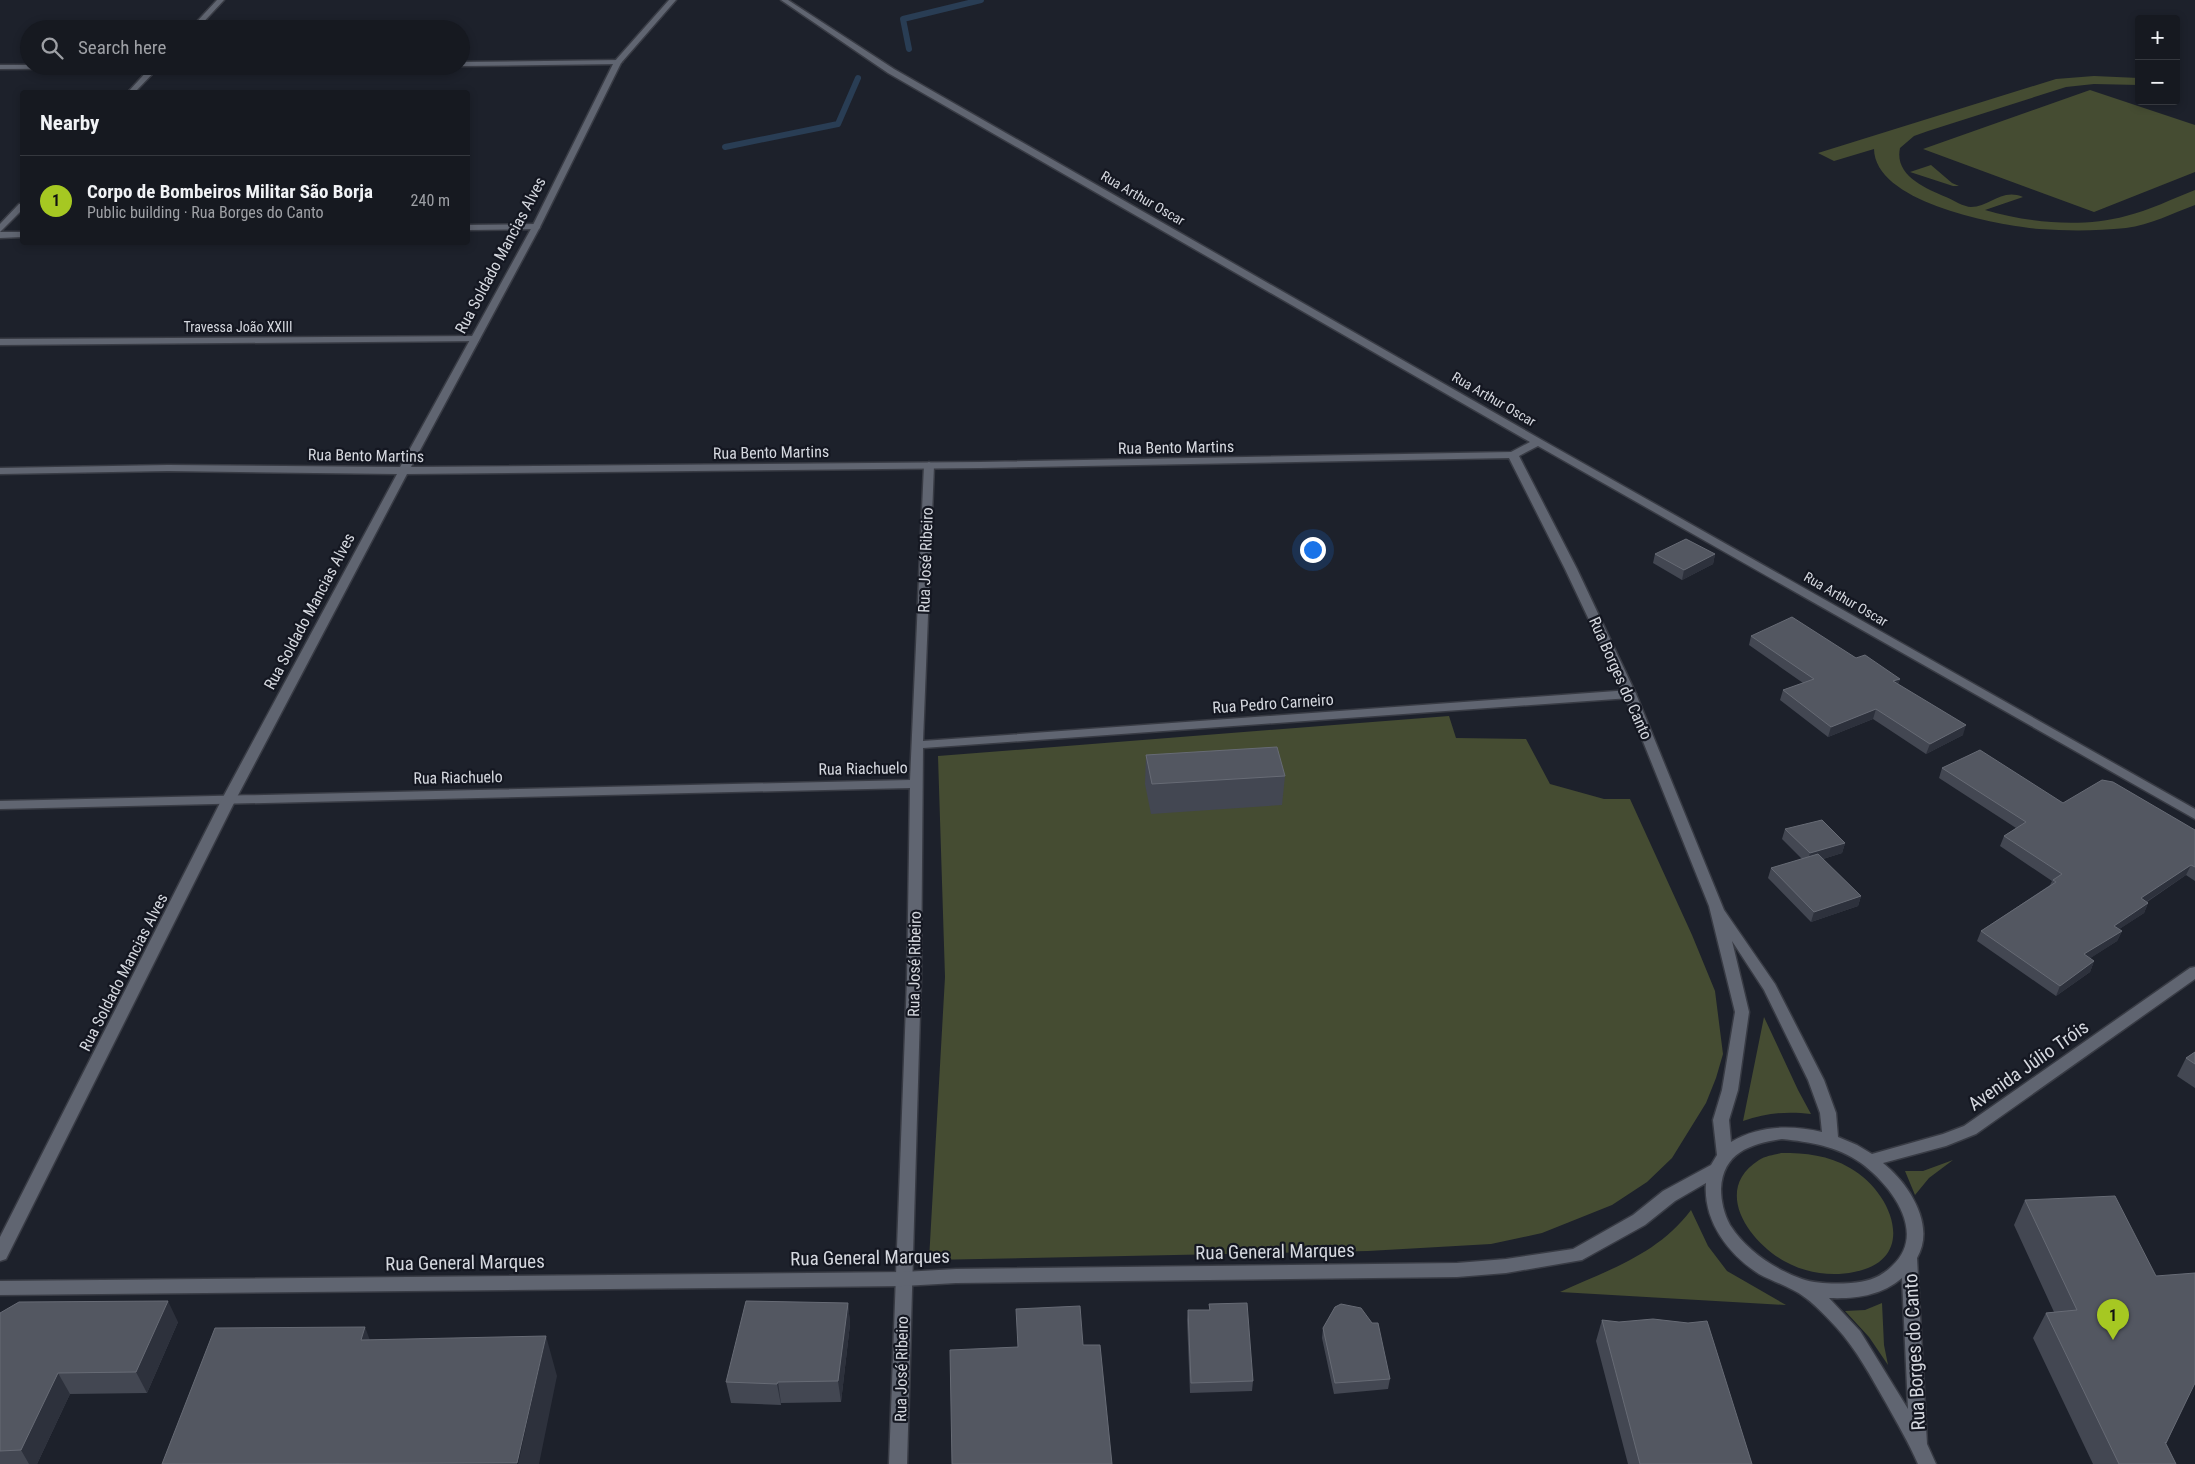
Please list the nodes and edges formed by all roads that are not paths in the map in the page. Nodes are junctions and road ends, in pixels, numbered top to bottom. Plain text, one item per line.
1 (221, 0) edge
2 (673, 0) edge
3 (784, 0) edge
4 (202, 20) edge
5 (618, 62) junction
6 (470, 64) edge
7 (0, 67) edge
8 (20, 67) edge
9 (147, 75) edge
10 (133, 90) edge
11 (20, 208) edge
12 (536, 227) junction
13 (470, 228) edge
14 (0, 229) edge
15 (0, 235) edge
16 (20, 235) edge
17 (476, 339) junction
18 (0, 342) edge
19 (1538, 442) junction
20 (1513, 455) junction
21 (929, 465) junction
22 (404, 470) junction
23 (0, 471) edge
24 (1630, 694) junction
25 (917, 745) junction
26 (916, 784) junction
27 (229, 799) junction
28 (0, 805) edge
29 (2195, 815) edge
30 (1716, 906) junction
31 (2195, 972) edge
32 (1830, 1141) junction
33 (1726, 1155) junction
34 (1870, 1160) junction
35 (1716, 1170) junction
36 (0, 1254) edge
37 (1909, 1259) junction
38 (902, 1279) junction
39 (1797, 1284) junction
40 (0, 1288) edge
41 (1919, 1444) junction
42 (898, 1464) edge
43 (1927, 1464) edge

1 - 4 street
2 - 5 street, Rua Soldado Mancias Alves
3 - 19 street, Rua Arthur Oscar
5 - 6 street
5 - 12 street, Rua Soldado Mancias Alves
7 - 8 street
9 - 10 street
11 - 14 street
12 - 13 street
12 - 17 street, Rua Soldado Mancias Alves
15 - 16 street
17 - 18 street, Travessa João XXIII
17 - 22 street, Rua Soldado Mancias Alves
19 - 20 street, Rua Bento Martins
19 - 29 street, Rua Arthur Oscar
20 - 21 street, Rua Bento Martins
20 - 24 street, Rua Borges do Canto
21 - 22 street, Rua Bento Martins
21 - 25 street, Rua José Ribeiro
22 - 23 street, Rua Bento Martins
22 - 27 street, Rua Soldado Mancias Alves
24 - 25 street, Rua Pedro Carneiro
24 - 30 street, Rua Borges do Canto
25 - 26 street, Rua José Ribeiro
26 - 27 street, Rua Riachuelo
26 - 38 street, Rua José Ribeiro
27 - 28 street, Rua Riachuelo
27 - 36 street, Rua Soldado Mancias Alves
30 - 32 street, Rua Borges do Canto
30 - 33 street, Rua Borges do Canto
31 - 34 street, Avenida Júlio Tróis
32 - 33 street
32 - 34 street
33 - 35 street
34 - 37 street
35 - 38 street, Rua General Marques
35 - 39 street
37 - 39 street
37 - 41 street, Rua Borges do Canto
38 - 40 street, Rua General Marques
38 - 42 street, Rua José Ribeiro
39 - 41 street, Rua Borges do Canto
41 - 43 street, Rua Borges do Canto

